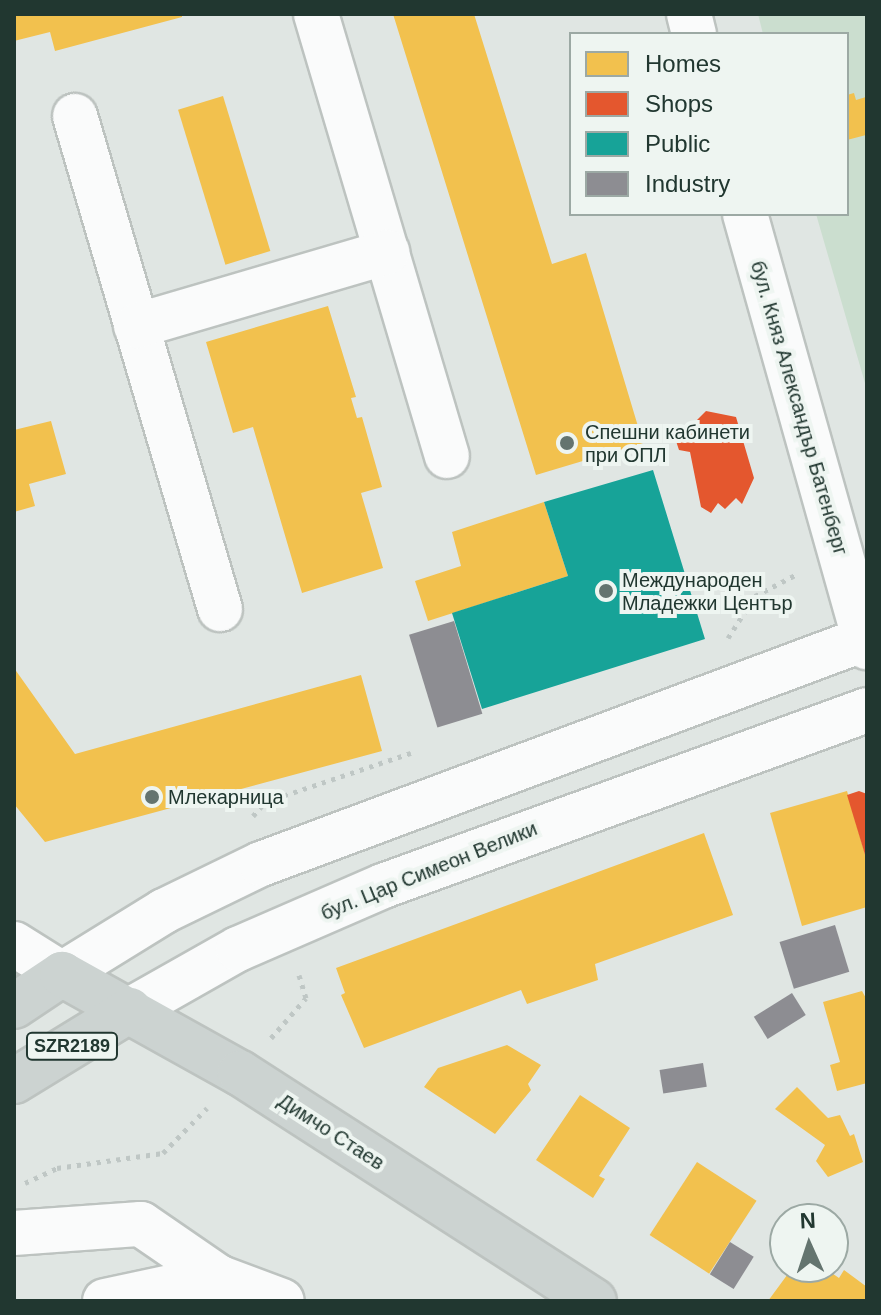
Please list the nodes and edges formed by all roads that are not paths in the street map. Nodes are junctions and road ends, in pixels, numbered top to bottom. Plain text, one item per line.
1 (316, 14) edge
2 (75, 116) dead end
3 (746, 216) edge
4 (387, 252) junction
5 (136, 326) junction
6 (447, 456) dead end
7 (220, 609) dead end
8 (866, 642) edge
9 (867, 710) edge
10 (14, 944) edge
11 (62, 974) junction
12 (14, 1006) edge
13 (130, 1010) junction
14 (14, 1081) edge
15 (14, 1233) edge
16 (218, 1277) junction
17 (105, 1301) edge
18 (282, 1301) edge
19 (594, 1301) edge

1 - 4 street
2 - 5 street
3 - 8 street, бул. Княз Александър Батенберг / SZR2189
4 - 5 street
4 - 6 street
5 - 7 street
8 - 11 street, SZR2189
9 - 13 street, бул. Цар Симеон Велики / SZR2189
10 - 11 street
11 - 12 main road, SZR2189
11 - 13 main road, Димчо Стаев
13 - 14 main road, бул. Цар Симеон Велики / SZR2189
13 - 19 main road, Димчо Стаев
15 - 16 street
16 - 17 street
16 - 18 street

